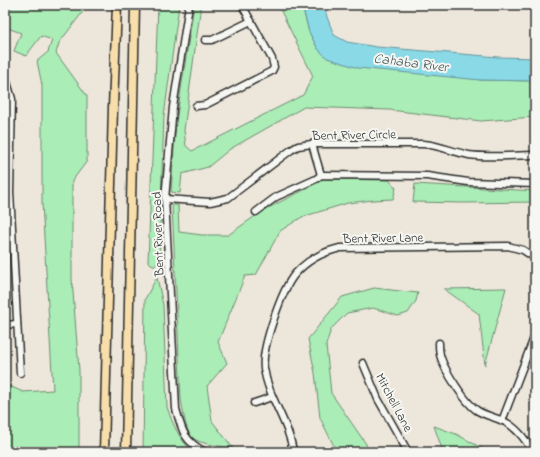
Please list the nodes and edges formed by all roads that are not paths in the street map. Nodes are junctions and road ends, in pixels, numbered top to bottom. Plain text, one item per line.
1 (117, 5) edge
2 (135, 5) edge
3 (189, 5) edge
4 (242, 5) edge
5 (251, 20) junction
6 (205, 40) dead end
7 (5, 75) edge
8 (196, 106) dead end
9 (312, 144) junction
10 (535, 155) edge
11 (321, 175) junction
12 (535, 184) edge
13 (165, 199) junction
14 (256, 212) dead end
15 (535, 258) edge
16 (17, 324) junction
17 (5, 325) edge
18 (535, 335) edge
19 (439, 343) dead end
20 (363, 362) dead end
21 (20, 373) dead end
22 (272, 396) junction
23 (254, 403) dead end
24 (502, 421) junction
25 (104, 452) edge
26 (126, 452) edge
27 (205, 452) edge
28 (293, 452) edge
29 (408, 452) edge
30 (533, 452) edge

1 - 25 highway
2 - 26 highway
3 - 13 street, Bent River Road
4 - 5 street
5 - 6 street
5 - 8 street
7 - 16 street
9 - 10 street, Bent River Circle
9 - 11 street
9 - 13 street, Bent River Circle
11 - 12 street
11 - 14 street
13 - 27 street, Bent River Road
15 - 22 street, Bent River Lane
16 - 17 street
16 - 21 street
18 - 24 street
19 - 24 street
20 - 29 street, Mitchell Lane
22 - 23 street
22 - 28 street, Bent River Lane
24 - 30 street

